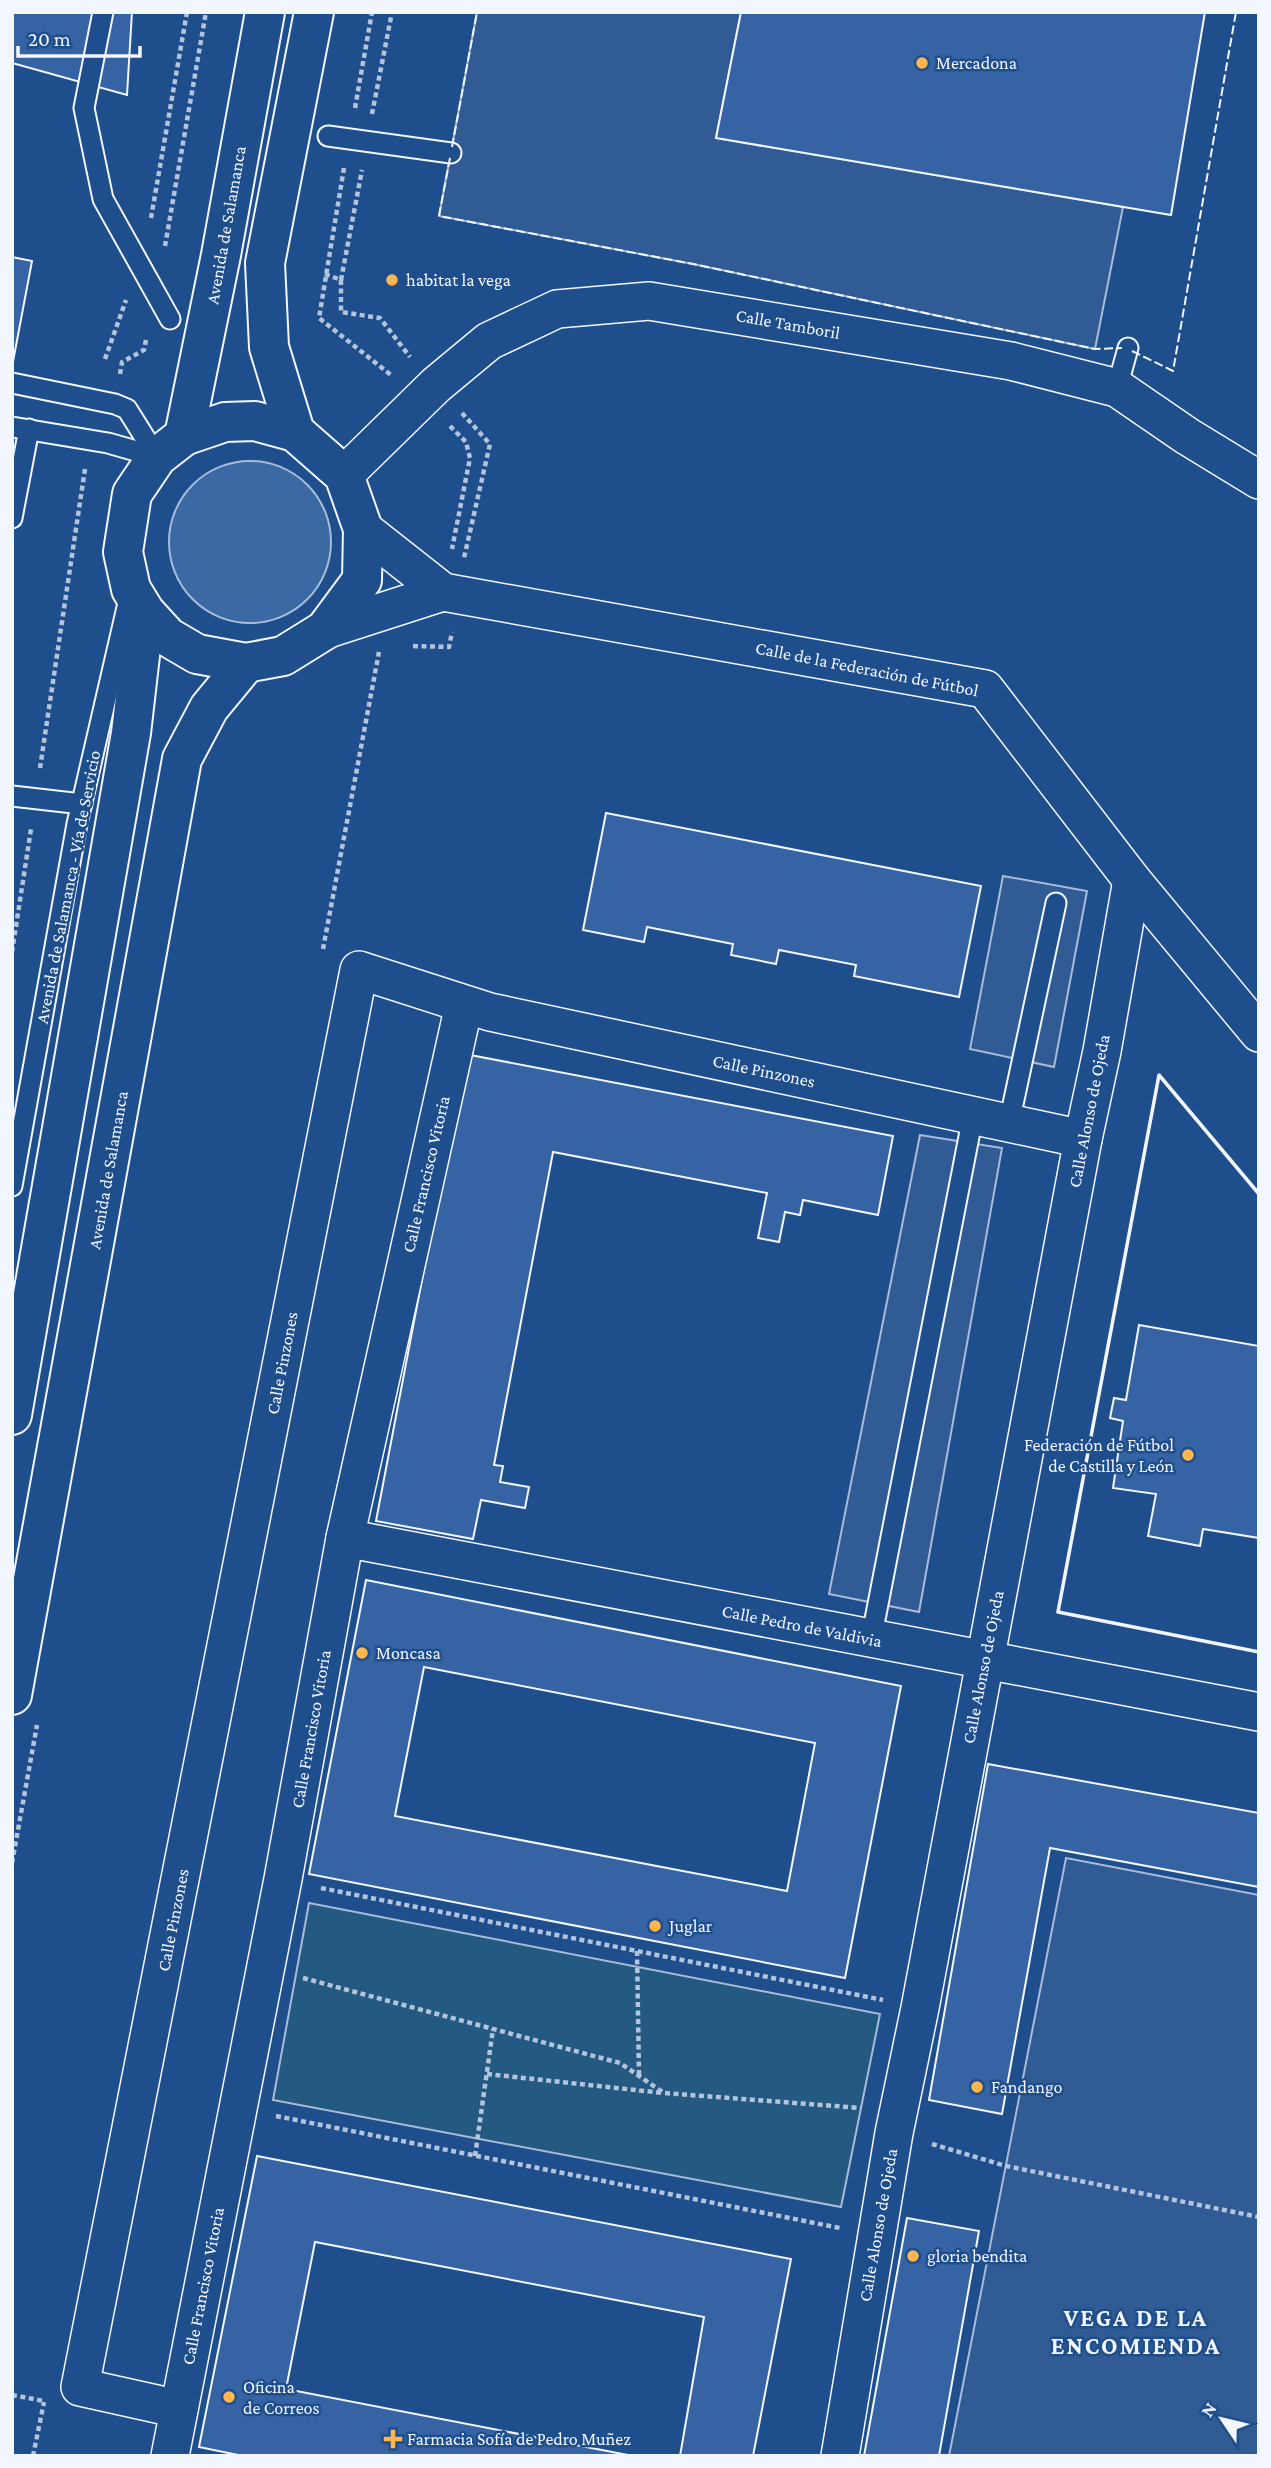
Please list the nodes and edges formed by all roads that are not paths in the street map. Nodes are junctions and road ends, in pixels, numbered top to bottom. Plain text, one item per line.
1 (103, 12) edge
2 (265, 12) edge
3 (314, 12) edge
4 (328, 136) dead end
5 (451, 153) dead end
6 (170, 318) dead end
7 (1128, 348) dead end
8 (12, 383) edge
9 (1117, 388) junction
10 (20, 428) edge
11 (295, 432) junction
12 (171, 447) junction
13 (344, 475) junction
14 (1259, 480) edge
15 (12, 518) edge
16 (363, 529) junction
17 (451, 593) junction
18 (138, 601) junction
19 (325, 630) junction
20 (246, 663) junction
21 (12, 796) edge
22 (82, 804) junction
23 (1132, 880) junction
24 (1056, 903) dead end
25 (464, 1005) junction
26 (1259, 1033) edge
27 (973, 1116) junction
28 (1009, 1123) junction
29 (1083, 1139) junction
30 (12, 1186) edge
31 (12, 1415) edge
32 (345, 1538) junction
33 (871, 1640) junction
34 (984, 1659) junction
35 (12, 1695) edge
36 (1259, 1712) edge
37 (179, 2409) junction
38 (170, 2456) edge
39 (840, 2456) edge

1 - 6 lane
2 - 12 highway, Avenida de Salamanca
3 - 11 highway
4 - 5 lane
7 - 9 lane
8 - 12 lane
9 - 13 street, Calle Tamboril
9 - 14 street, Calle Tamboril
10 - 12 lane
10 - 15 lane
11 - 12 highway
11 - 13 highway
12 - 18 highway
13 - 16 highway
16 - 17 street, Calle de la Federación de Fútbol
16 - 19 highway
17 - 19 street, Calle de la Federación de Fútbol
17 - 23 street, Calle de la Federación de Fútbol
18 - 20 highway
18 - 22 lane, Avenida de Salamanca - Vía de Servicio
18 - 31 highway
19 - 20 highway
20 - 35 highway, Avenida de Salamanca
21 - 22 lane
22 - 30 lane, Avenida de Salamanca - Vía de Servicio
23 - 26 street, Calle de la Federación de Fútbol
23 - 29 street, Calle Alonso de Ojeda
24 - 28 lane
25 - 27 street, Calle Pinzones
25 - 32 street, Calle Francisco Vitoria
25 - 37 street, Calle Pinzones
27 - 28 street, Calle Pinzones
27 - 33 lane
28 - 29 street, Calle Pinzones
29 - 34 street, Calle Alonso de Ojeda
32 - 33 street, Calle Pedro de Valdivia
32 - 37 street, Calle Francisco Vitoria
33 - 34 street, Calle Pedro de Valdivia
34 - 36 street, Calle Pedro de Valdivia
34 - 39 street, Calle Alonso de Ojeda
37 - 38 street, Calle Francisco Vitoria

